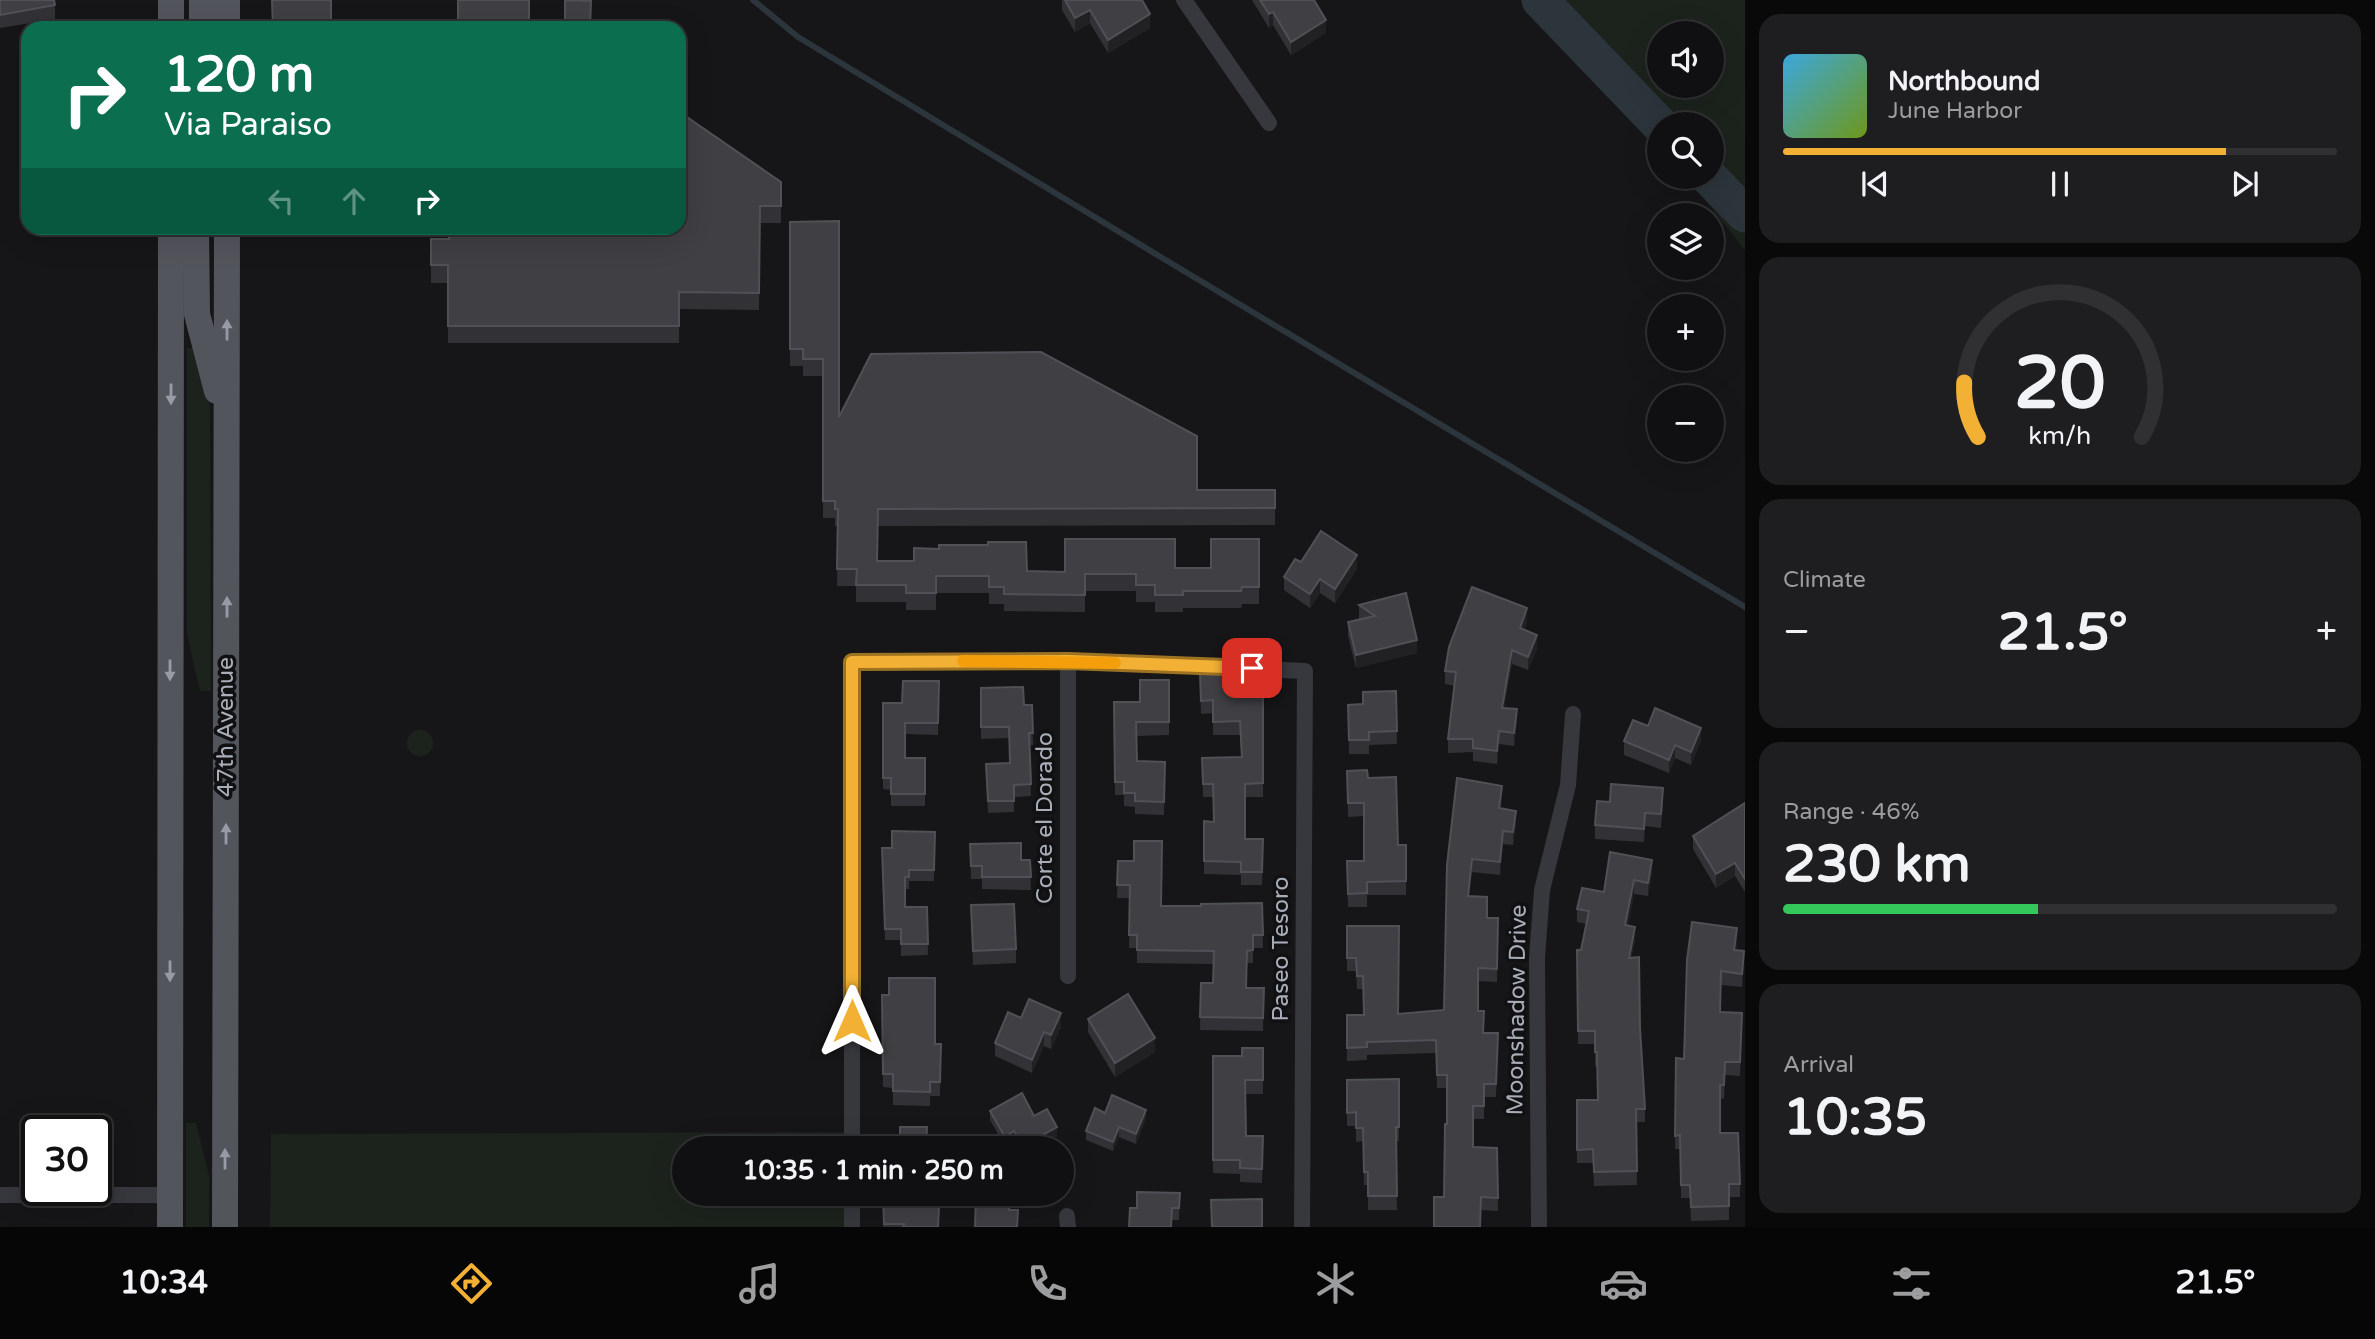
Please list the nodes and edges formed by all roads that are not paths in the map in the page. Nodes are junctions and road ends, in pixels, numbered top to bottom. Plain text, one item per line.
1 (172, 0) edge
2 (202, 0) edge
3 (227, 0) edge
4 (1184, 0) edge
5 (171, 21) edge
6 (202, 21) edge
7 (227, 21) edge
8 (1269, 123) dead end
9 (171, 235) edge
10 (196, 235) edge
11 (227, 235) edge
12 (227, 427) junction
13 (1069, 661) junction
14 (1573, 714) dead end
15 (1068, 976) dead end
16 (852, 1136) edge
17 (0, 1195) edge
18 (170, 1195) junction
19 (852, 1206) edge
20 (170, 1227) edge
21 (225, 1227) edge
22 (852, 1227) edge
23 (1302, 1227) edge
24 (1539, 1227) edge

1 - 5 main road
2 - 6 main road
3 - 7 main road
4 - 8 street
9 -> 18 main road
10 - 12 main road
12 -> 11 main road, 47th Avenue
21 -> 12 main road, 47th Avenue
13 - 15 street, Corte el Dorado
13 - 16 street
13 - 23 street, Paseo Tesoro
14 - 24 street, Moonshadow Drive
17 - 18 street
18 - 20 main road
19 - 22 street

